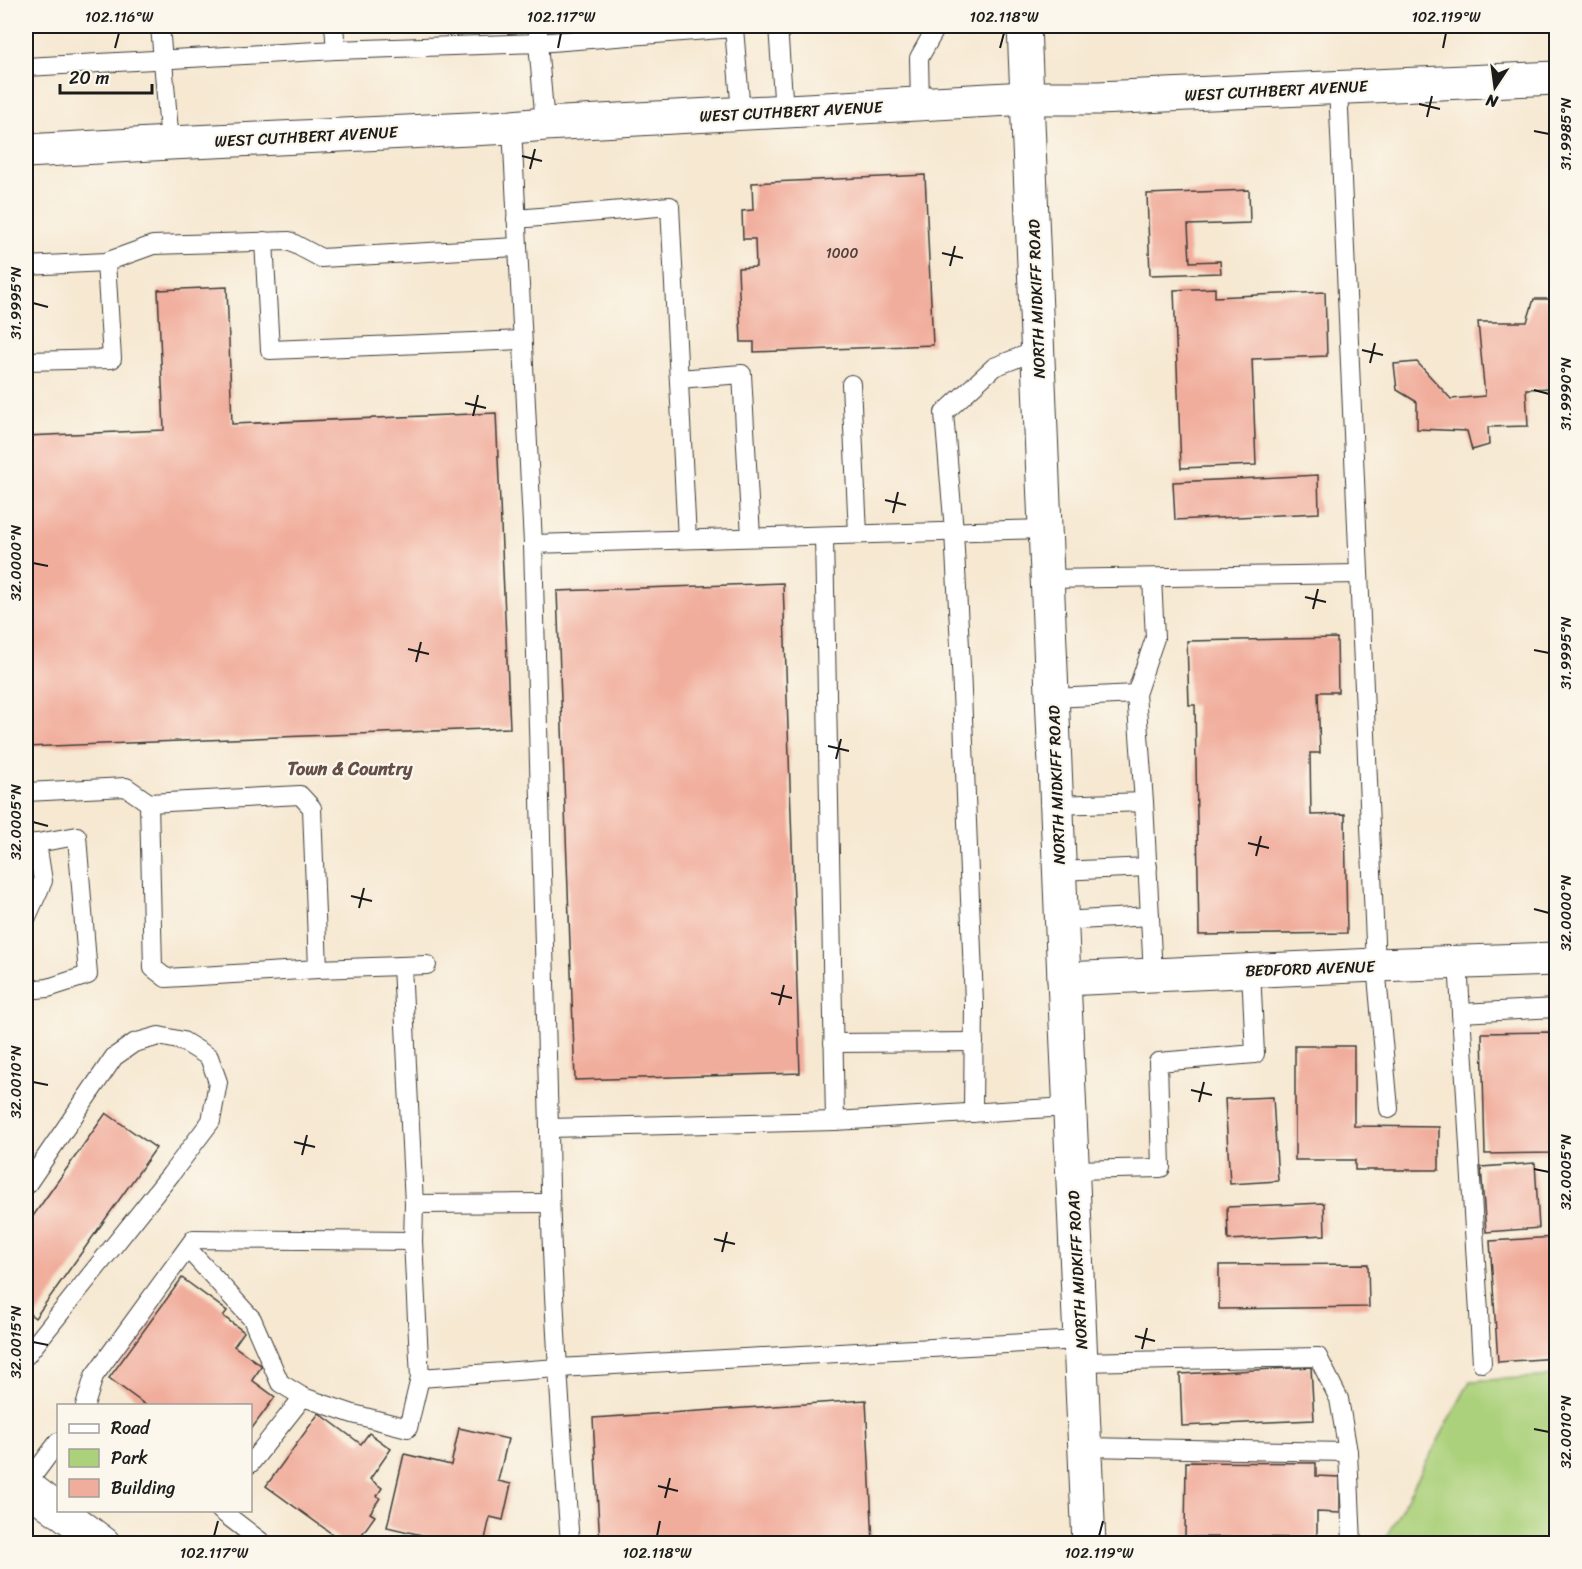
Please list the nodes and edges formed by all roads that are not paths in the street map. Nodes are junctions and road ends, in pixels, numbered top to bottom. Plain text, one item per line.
1 (160, 26) edge
2 (334, 26) edge
3 (778, 26) edge
4 (937, 26) edge
5 (1024, 26) edge
6 (734, 27) edge
7 (538, 34) edge
8 (336, 50) junction
9 (162, 60) junction
10 (26, 67) edge
11 (1557, 78) edge
12 (1338, 87) junction
13 (1027, 98) junction
14 (920, 104) junction
15 (784, 111) junction
16 (741, 113) junction
17 (545, 124) junction
18 (512, 127) junction
19 (170, 143) junction
20 (26, 151) edge
21 (516, 219) junction
22 (264, 241) junction
23 (517, 247) junction
24 (106, 262) junction
25 (26, 266) edge
26 (522, 340) junction
27 (1038, 350) junction
28 (26, 361) edge
29 (679, 379) junction
30 (851, 384) dead end
31 (1045, 529) junction
32 (954, 531) junction
33 (858, 534) junction
34 (824, 536) junction
35 (751, 537) junction
36 (687, 539) junction
37 (533, 544) junction
38 (1359, 574) junction
39 (1152, 578) junction
40 (1047, 579) junction
41 (1136, 694) junction
42 (1053, 698) junction
43 (26, 792) edge
44 (1144, 802) junction
45 (149, 804) junction
46 (1056, 805) junction
47 (31, 843) edge
48 (1148, 867) junction
49 (1059, 871) junction
50 (1150, 916) junction
51 (26, 919) edge
52 (1061, 921) junction
53 (1557, 959) edge
54 (1458, 962) junction
55 (427, 965) dead end
56 (1376, 965) junction
57 (402, 966) junction
58 (318, 969) junction
59 (1251, 971) junction
60 (1154, 975) junction
61 (1064, 979) junction
62 (26, 990) edge
63 (1557, 1008) edge
64 (1461, 1013) junction
65 (974, 1042) junction
66 (833, 1043) junction
67 (1069, 1107) junction
68 (1389, 1109) dead end
69 (973, 1113) junction
70 (835, 1121) junction
71 (549, 1128) junction
72 (1072, 1170) junction
73 (26, 1186) edge
74 (550, 1203) junction
75 (414, 1204) junction
76 (413, 1240) junction
77 (188, 1249) junction
78 (1080, 1351) junction
79 (26, 1356) edge
80 (1482, 1363) dead end
81 (558, 1368) junction
82 (420, 1378) junction
83 (303, 1397) junction
84 (86, 1404) edge
85 (57, 1443) edge
86 (1085, 1448) junction
87 (1348, 1452) junction
88 (252, 1461) edge
89 (26, 1486) edge
90 (57, 1509) edge
91 (61, 1512) edge
92 (222, 1512) edge
93 (95, 1541) edge
94 (264, 1544) edge
95 (570, 1544) edge
96 (1089, 1544) edge
97 (1352, 1544) edge

1 - 9 lane
2 - 8 lane
3 - 15 lane
4 - 14 lane
5 - 13 street, NORTH MIDKIFF ROAD
6 - 7 lane
6 - 16 lane
7 - 8 lane
7 - 17 lane
8 - 9 lane
9 - 10 lane
9 - 19 lane
11 - 12 street, WEST CUTHBERT AVENUE
12 - 13 street, WEST CUTHBERT AVENUE
12 - 38 lane
13 - 14 street, WEST CUTHBERT AVENUE
13 - 27 street, NORTH MIDKIFF ROAD
14 - 15 street, WEST CUTHBERT AVENUE
15 - 16 street, WEST CUTHBERT AVENUE
16 - 17 street, WEST CUTHBERT AVENUE
17 - 18 street, WEST CUTHBERT AVENUE
18 - 19 street, WEST CUTHBERT AVENUE
18 - 21 lane
19 - 20 street, WEST CUTHBERT AVENUE
21 - 23 lane
21 - 29 lane
22 - 23 lane
22 - 24 lane
22 - 26 lane
23 - 26 lane
24 - 25 lane
24 - 28 lane
26 - 37 lane
27 - 31 street, NORTH MIDKIFF ROAD
27 - 32 lane
29 - 35 lane
29 - 36 lane
30 - 33 lane
31 - 32 lane
31 - 40 street, NORTH MIDKIFF ROAD
32 - 33 lane
32 - 65 lane
33 - 34 lane
34 - 35 lane
34 - 66 lane
35 - 36 lane
36 - 37 lane
37 - 71 lane
38 - 39 lane
38 - 56 lane
39 - 40 lane
39 - 41 lane
40 - 42 street, NORTH MIDKIFF ROAD
41 - 42 lane
41 - 44 lane
42 - 46 street, NORTH MIDKIFF ROAD
43 - 45 lane
44 - 46 lane
44 - 48 lane
45 - 58 lane
45 - 58 lane
46 - 49 street, NORTH MIDKIFF ROAD
47 - 51 lane
47 - 62 lane
48 - 49 lane
48 - 50 lane
49 - 52 street, NORTH MIDKIFF ROAD
50 - 52 lane
50 - 60 lane
52 - 61 street, NORTH MIDKIFF ROAD
53 - 54 street, BEDFORD AVENUE
54 - 56 street, BEDFORD AVENUE
54 - 64 lane
55 - 57 lane
56 - 59 street, BEDFORD AVENUE
56 - 68 lane
57 - 58 lane
57 - 75 lane
59 - 60 street, BEDFORD AVENUE
59 - 72 lane
60 - 61 street, BEDFORD AVENUE
61 - 67 street, NORTH MIDKIFF ROAD
63 - 64 lane
64 - 80 lane
65 - 66 lane
65 - 69 lane
66 - 70 lane
67 - 69 lane
67 - 72 street, NORTH MIDKIFF ROAD
69 - 70 lane
70 - 71 lane
71 - 74 lane
72 - 78 street, NORTH MIDKIFF ROAD
73 - 79 lane
74 - 75 lane
74 - 81 lane
75 - 76 lane
76 - 77 lane
76 - 82 lane
77 - 83 lane
77 - 84 lane
78 - 81 lane
78 - 86 street, NORTH MIDKIFF ROAD
78 - 87 lane
81 - 82 lane
81 - 95 lane
82 - 83 lane
83 - 88 lane
85 - 89 lane
86 - 87 lane
86 - 96 street, NORTH MIDKIFF ROAD
87 - 97 lane
89 - 90 street
91 - 93 street
92 - 94 lane

